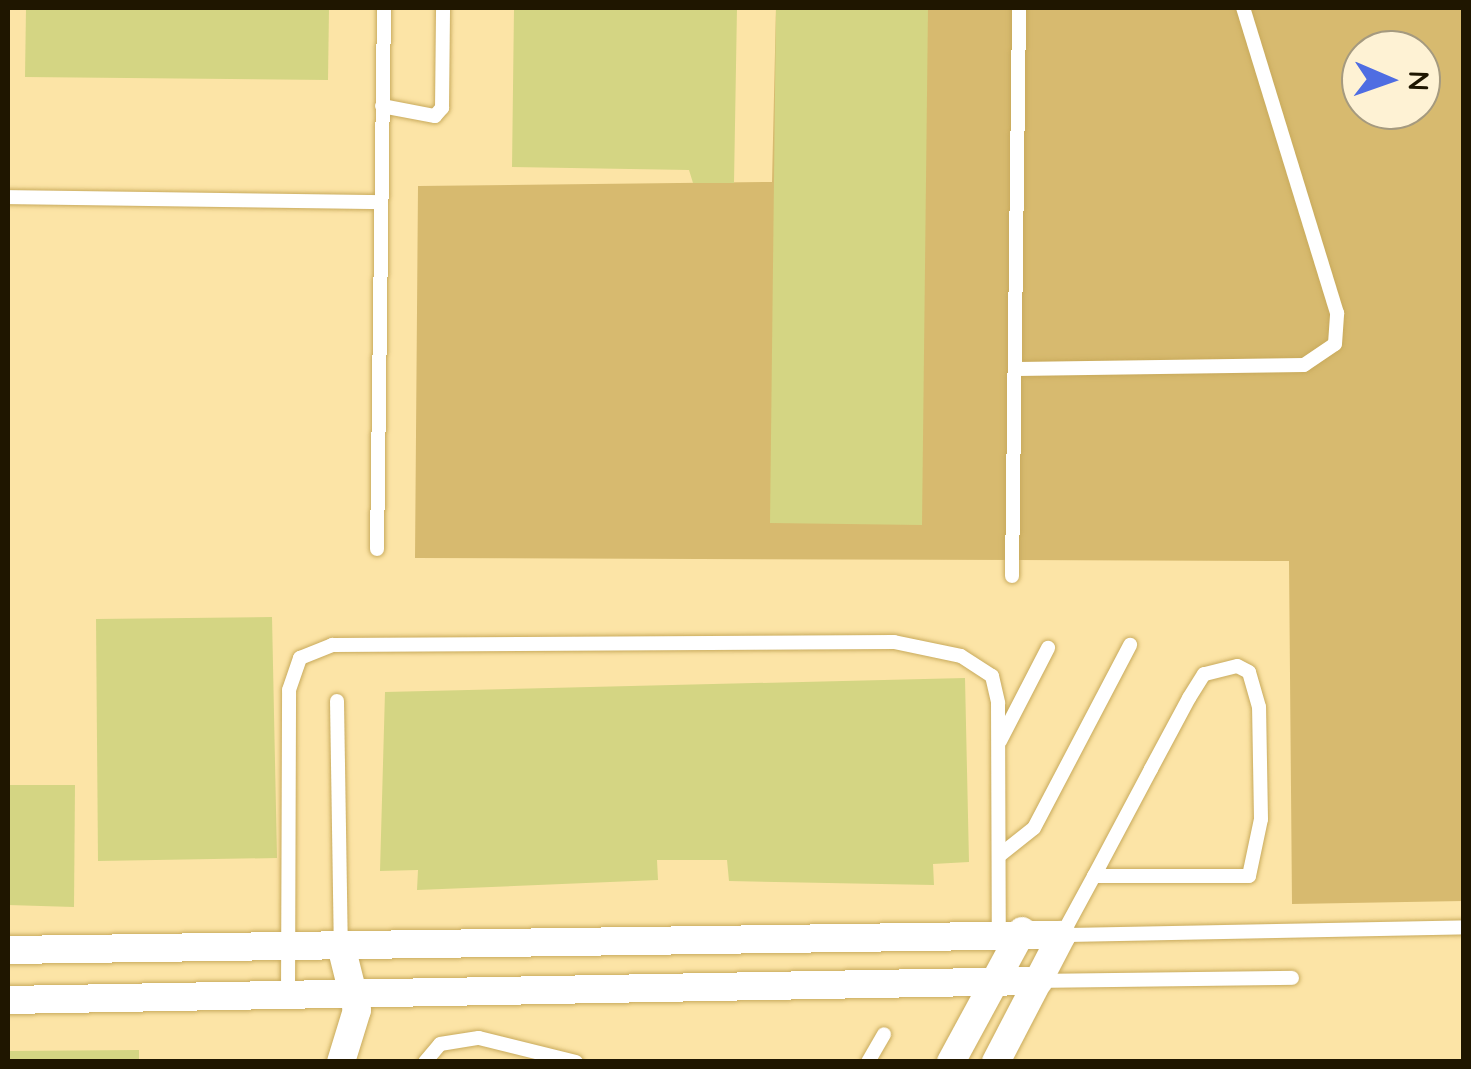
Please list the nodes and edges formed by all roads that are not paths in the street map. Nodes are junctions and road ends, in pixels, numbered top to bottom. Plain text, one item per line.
1 (384, 8) edge
2 (443, 8) edge
3 (1019, 8) edge
4 (1242, 8) edge
5 (382, 106) junction
6 (8, 196) edge
7 (381, 202) junction
8 (1017, 369) junction
9 (378, 548) dead end
10 (1012, 576) dead end
11 (1130, 645) dead end
12 (1048, 648) dead end
13 (337, 701) dead end
14 (1000, 741) junction
15 (1000, 855) junction
16 (1094, 876) junction
17 (1464, 927) edge
18 (1011, 932) junction
19 (1062, 934) junction
20 (341, 946) junction
21 (292, 948) junction
22 (8, 950) edge
23 (1292, 978) dead end
24 (1039, 982) junction
25 (996, 983) junction
26 (288, 996) junction
27 (353, 996) junction
28 (8, 1000) edge
29 (884, 1034) dead end
30 (341, 1062) edge
31 (424, 1062) edge
32 (576, 1062) edge
33 (868, 1062) edge
34 (952, 1062) edge
35 (996, 1062) edge

1 - 5 lane
2 - 5 lane
3 - 8 lane
4 - 8 lane
5 - 7 lane
6 - 7 lane
7 - 9 lane
8 - 10 lane
11 - 15 lane
12 - 14 lane
13 - 20 lane
14 - 15 lane
14 - 21 lane
15 - 18 lane
16 - 16 lane
16 - 19 lane
17 - 19 lane
18 - 19 street
18 - 20 street
18 - 25 street
19 - 24 street
20 - 21 street
20 - 27 street
21 - 22 street
21 - 26 lane
23 - 24 lane
24 - 25 street
24 - 35 street
25 - 27 street
25 - 34 street
26 - 27 street
26 - 28 street
27 - 30 street
29 - 33 lane
31 - 32 lane

